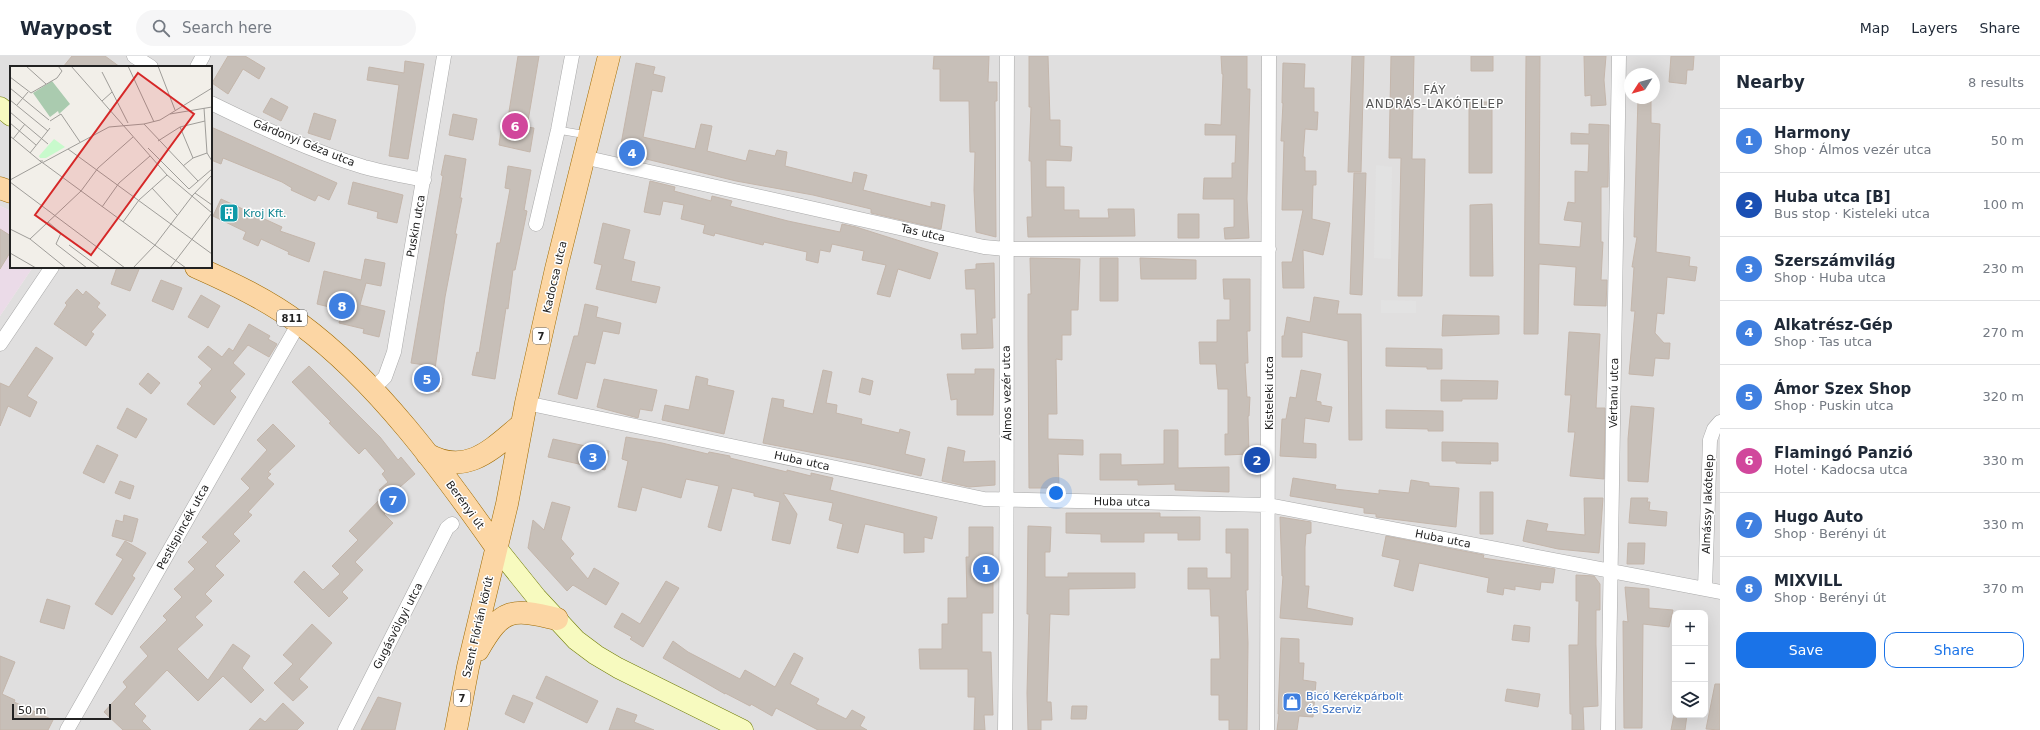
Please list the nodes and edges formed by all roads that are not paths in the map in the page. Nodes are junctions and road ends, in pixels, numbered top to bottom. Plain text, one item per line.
1 (134, 56) edge
2 (203, 56) edge
3 (444, 56) edge
4 (572, 56) edge
5 (609, 56) edge
6 (1007, 56) edge
7 (1269, 56) edge
8 (1619, 56) edge
9 (149, 66) edge
10 (198, 66) edge
11 (212, 103) edge
12 (0, 107) edge
13 (10, 115) edge
14 (558, 130) junction
15 (590, 135) junction
16 (583, 157) junction
17 (424, 180) junction
18 (0, 188) edge
19 (10, 192) edge
20 (536, 224) dead end
21 (1006, 249) junction
22 (1269, 249) junction
23 (51, 268) edge
24 (198, 268) edge
25 (298, 323) junction
26 (0, 344) edge
27 (372, 390) junction
28 (526, 403) junction
29 (1720, 422) edge
30 (521, 425) junction
31 (427, 454) junction
32 (1008, 501) junction
33 (1268, 505) junction
34 (452, 524) dead end
35 (496, 547) junction
36 (1611, 572) junction
37 (1705, 588) junction
38 (1720, 592) edge
39 (557, 619) junction
40 (468, 667) junction
41 (67, 730) edge
42 (345, 730) edge
43 (456, 730) edge
44 (742, 730) edge
45 (1005, 730) edge
46 (1267, 730) edge
47 (1608, 730) edge

1 - 9 street
2 - 10 street
3 - 17 street, Puskin utca
4 - 14 street
5 - 15 main road, Kadocsa utca / 7
6 - 21 street, Álmos vezér utca
7 - 22 street, Kisteleki utca
8 - 36 street, Vértanú utca
11 - 17 street, Gárdonyi Géza utca
12 - 13 main road
14 - 15 lane
14 - 20 street
15 - 16 main road, Kadocsa utca / 7
16 - 21 street, Tas utca
16 - 28 main road, Kadocsa utca / 7
17 - 27 street, Puskin utca
18 - 19 main road
21 - 22 street, Tas utca
21 - 32 street, Álmos vezér utca
22 - 33 street, Kisteleki utca
23 - 26 street
24 - 25 main road, Berényi út / 811
25 - 27 main road, Berényi út / 811
25 - 41 street, Pestispincék utca
27 - 31 main road, Berényi út / 811
28 - 30 main road, Kadocsa utca / 7
28 - 32 street, Huba utca
29 - 37 street, Almássy lakótelep
30 - 31 main road
30 - 35 main road, Kadocsa utca / 7
31 - 35 main road, Berényi út / 811
32 - 33 street, Huba utca
32 - 45 street, Álmos vezér utca
33 - 36 street, Huba utca
33 - 46 street, Kisteleki utca
34 - 42 street, Gugásvölgyi utca
35 - 39 main road, Berényi út
35 - 40 main road, Szent Flórián körút / 7
36 - 37 street, Huba utca
36 - 47 street, Vértanú utca
37 - 38 street, Huba utca
39 - 40 main road
39 - 44 main road, Berényi út
40 - 43 main road, Szent Flórián körút / 7

